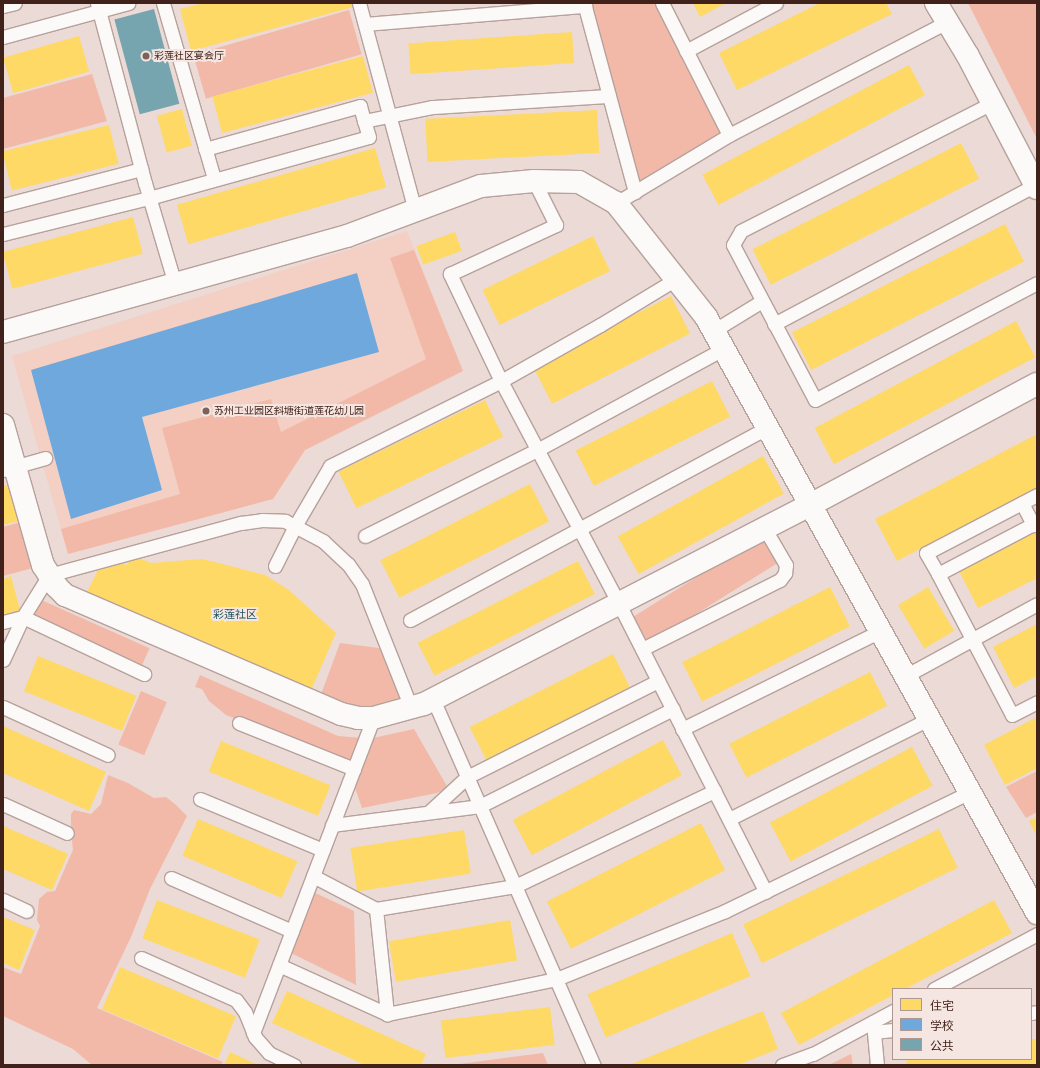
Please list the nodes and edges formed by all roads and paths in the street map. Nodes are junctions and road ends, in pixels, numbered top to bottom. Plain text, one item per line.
1 (15, 3) edge
2 (128, 3) edge
3 (163, 3) edge
4 (359, 3) edge
5 (662, 3) edge
6 (776, 3) edge
7 (936, 3) edge
8 (584, 4) edge
9 (3, 6) edge
10 (98, 7) edge
11 (947, 22) junction
12 (365, 24) junction
13 (3, 38) edge
14 (686, 51) junction
15 (609, 96) junction
16 (992, 103) junction
17 (389, 116) junction
18 (364, 121) junction
19 (729, 135) junction
20 (205, 149) junction
21 (141, 169) junction
22 (214, 179) junction
23 (534, 182) junction
24 (1036, 186) edge
25 (635, 192) junction
26 (149, 198) junction
27 (616, 203) junction
28 (3, 205) edge
29 (415, 211) junction
30 (3, 234) edge
31 (676, 279) junction
32 (1037, 283) edge
33 (174, 284) junction
34 (762, 302) junction
35 (774, 324) junction
36 (3, 332) edge
37 (718, 340) junction
38 (501, 381) junction
39 (1037, 384) edge
40 (3, 425) edge
41 (767, 428) junction
42 (537, 450) junction
43 (45, 458) dead end
44 (9, 468) edge
45 (1037, 495) edge
46 (1022, 503) junction
47 (810, 505) junction
48 (1035, 523) edge
49 (295, 526) junction
50 (765, 528) junction
51 (580, 529) junction
52 (365, 536) dead end
53 (275, 566) dead end
54 (938, 574) junction
55 (49, 575) junction
56 (619, 604) junction
57 (1037, 604) edge
58 (23, 617) junction
59 (410, 620) dead end
60 (3, 622) edge
61 (880, 631) junction
62 (972, 639) junction
63 (642, 649) junction
64 (5, 654) edge
65 (144, 674) dead end
66 (905, 676) junction
67 (658, 681) junction
68 (433, 699) junction
69 (1037, 702) edge
70 (3, 707) edge
71 (412, 708) junction
72 (673, 709) junction
73 (373, 718) junction
74 (929, 719) junction
75 (239, 723) dead end
76 (682, 729) junction
77 (108, 755) dead end
78 (354, 769) junction
79 (467, 777) junction
80 (714, 791) junction
81 (970, 792) junction
82 (200, 799) dead end
83 (3, 804) edge
84 (480, 806) junction
85 (430, 811) junction
86 (729, 819) junction
87 (332, 825) junction
88 (67, 834) dead end
89 (323, 850) junction
90 (313, 876) junction
91 (171, 878) dead end
92 (515, 886) junction
93 (766, 892) junction
94 (3, 900) edge
95 (376, 909) junction
96 (27, 910) dead end
97 (1037, 913) edge
98 (292, 931) junction
99 (1037, 934) edge
100 (141, 958) dead end
101 (279, 965) junction
102 (556, 979) junction
103 (936, 988) edge
104 (892, 1012) edge
105 (387, 1014) junction
106 (873, 1027) junction
107 (892, 1030) edge
108 (253, 1033) junction
109 (294, 1065) edge
110 (594, 1065) edge
111 (782, 1065) edge
112 (877, 1065) edge

1 - 9 lane
2 - 10 lane
3 - 20 lane
4 - 12 lane
5 - 14 lane
6 - 14 lane
7 - 11 street
8 - 12 lane
8 - 15 lane
10 - 13 lane
10 - 21 lane
11 - 16 street
11 - 19 lane
12 - 17 lane
14 - 19 lane
15 - 17 lane
15 - 25 lane
16 - 24 street
16 - 34 lane
17 - 18 lane
17 - 29 lane
18 - 20 lane
18 - 22 lane
19 - 25 lane
20 - 22 lane
21 - 26 lane
21 - 28 lane
22 - 26 lane
23 - 27 street
23 - 29 street
23 - 38 lane
24 - 35 lane
25 - 27 lane
26 - 30 lane
26 - 33 lane
27 - 31 street
29 - 33 street
31 - 37 street
31 - 38 lane
32 - 35 lane
33 - 36 street
34 - 35 lane
34 - 37 lane
37 - 41 street
37 - 42 lane
38 - 42 lane
38 - 49 lane
39 - 47 street
40 - 44 street
41 - 47 street
41 - 51 lane
42 - 51 lane
42 - 52 lane
43 - 44 lane
44 - 55 street
45 - 46 lane
46 - 48 lane
46 - 54 lane
47 - 50 street
47 - 61 street
48 - 54 lane
49 - 53 lane
49 - 55 lane
49 - 71 lane
50 - 56 street
50 - 63 lane
51 - 56 lane
51 - 59 lane
54 - 62 lane
55 - 58 lane
55 - 73 street
56 - 63 lane
56 - 68 street
57 - 62 lane
58 - 60 lane
58 - 64 lane
58 - 65 lane
61 - 66 street
61 - 76 lane
62 - 66 lane
62 - 69 lane
63 - 67 lane
66 - 74 street
67 - 72 lane
67 - 79 lane
68 - 71 street
68 - 79 lane
70 - 77 lane
71 - 73 street
72 - 76 lane
72 - 84 lane
73 - 78 lane
74 - 81 street
74 - 86 lane
75 - 78 lane
76 - 80 lane
78 - 87 lane
79 - 84 lane
79 - 85 lane
80 - 86 lane
80 - 92 lane
81 - 93 lane
81 - 97 street
82 - 89 lane
83 - 88 lane
84 - 85 lane
84 - 92 lane
85 - 87 lane
86 - 93 lane
87 - 89 lane
89 - 90 lane
90 - 95 lane
90 - 98 lane
91 - 98 lane
92 - 95 lane
92 - 102 lane
93 - 102 lane
94 - 96 lane
95 - 105 lane
98 - 101 lane
99 - 103 lane
100 - 108 lane
101 - 105 lane
101 - 108 lane
102 - 105 lane
102 - 110 lane
104 - 106 lane
106 - 107 lane
106 - 111 lane
106 - 112 lane
108 - 109 lane

